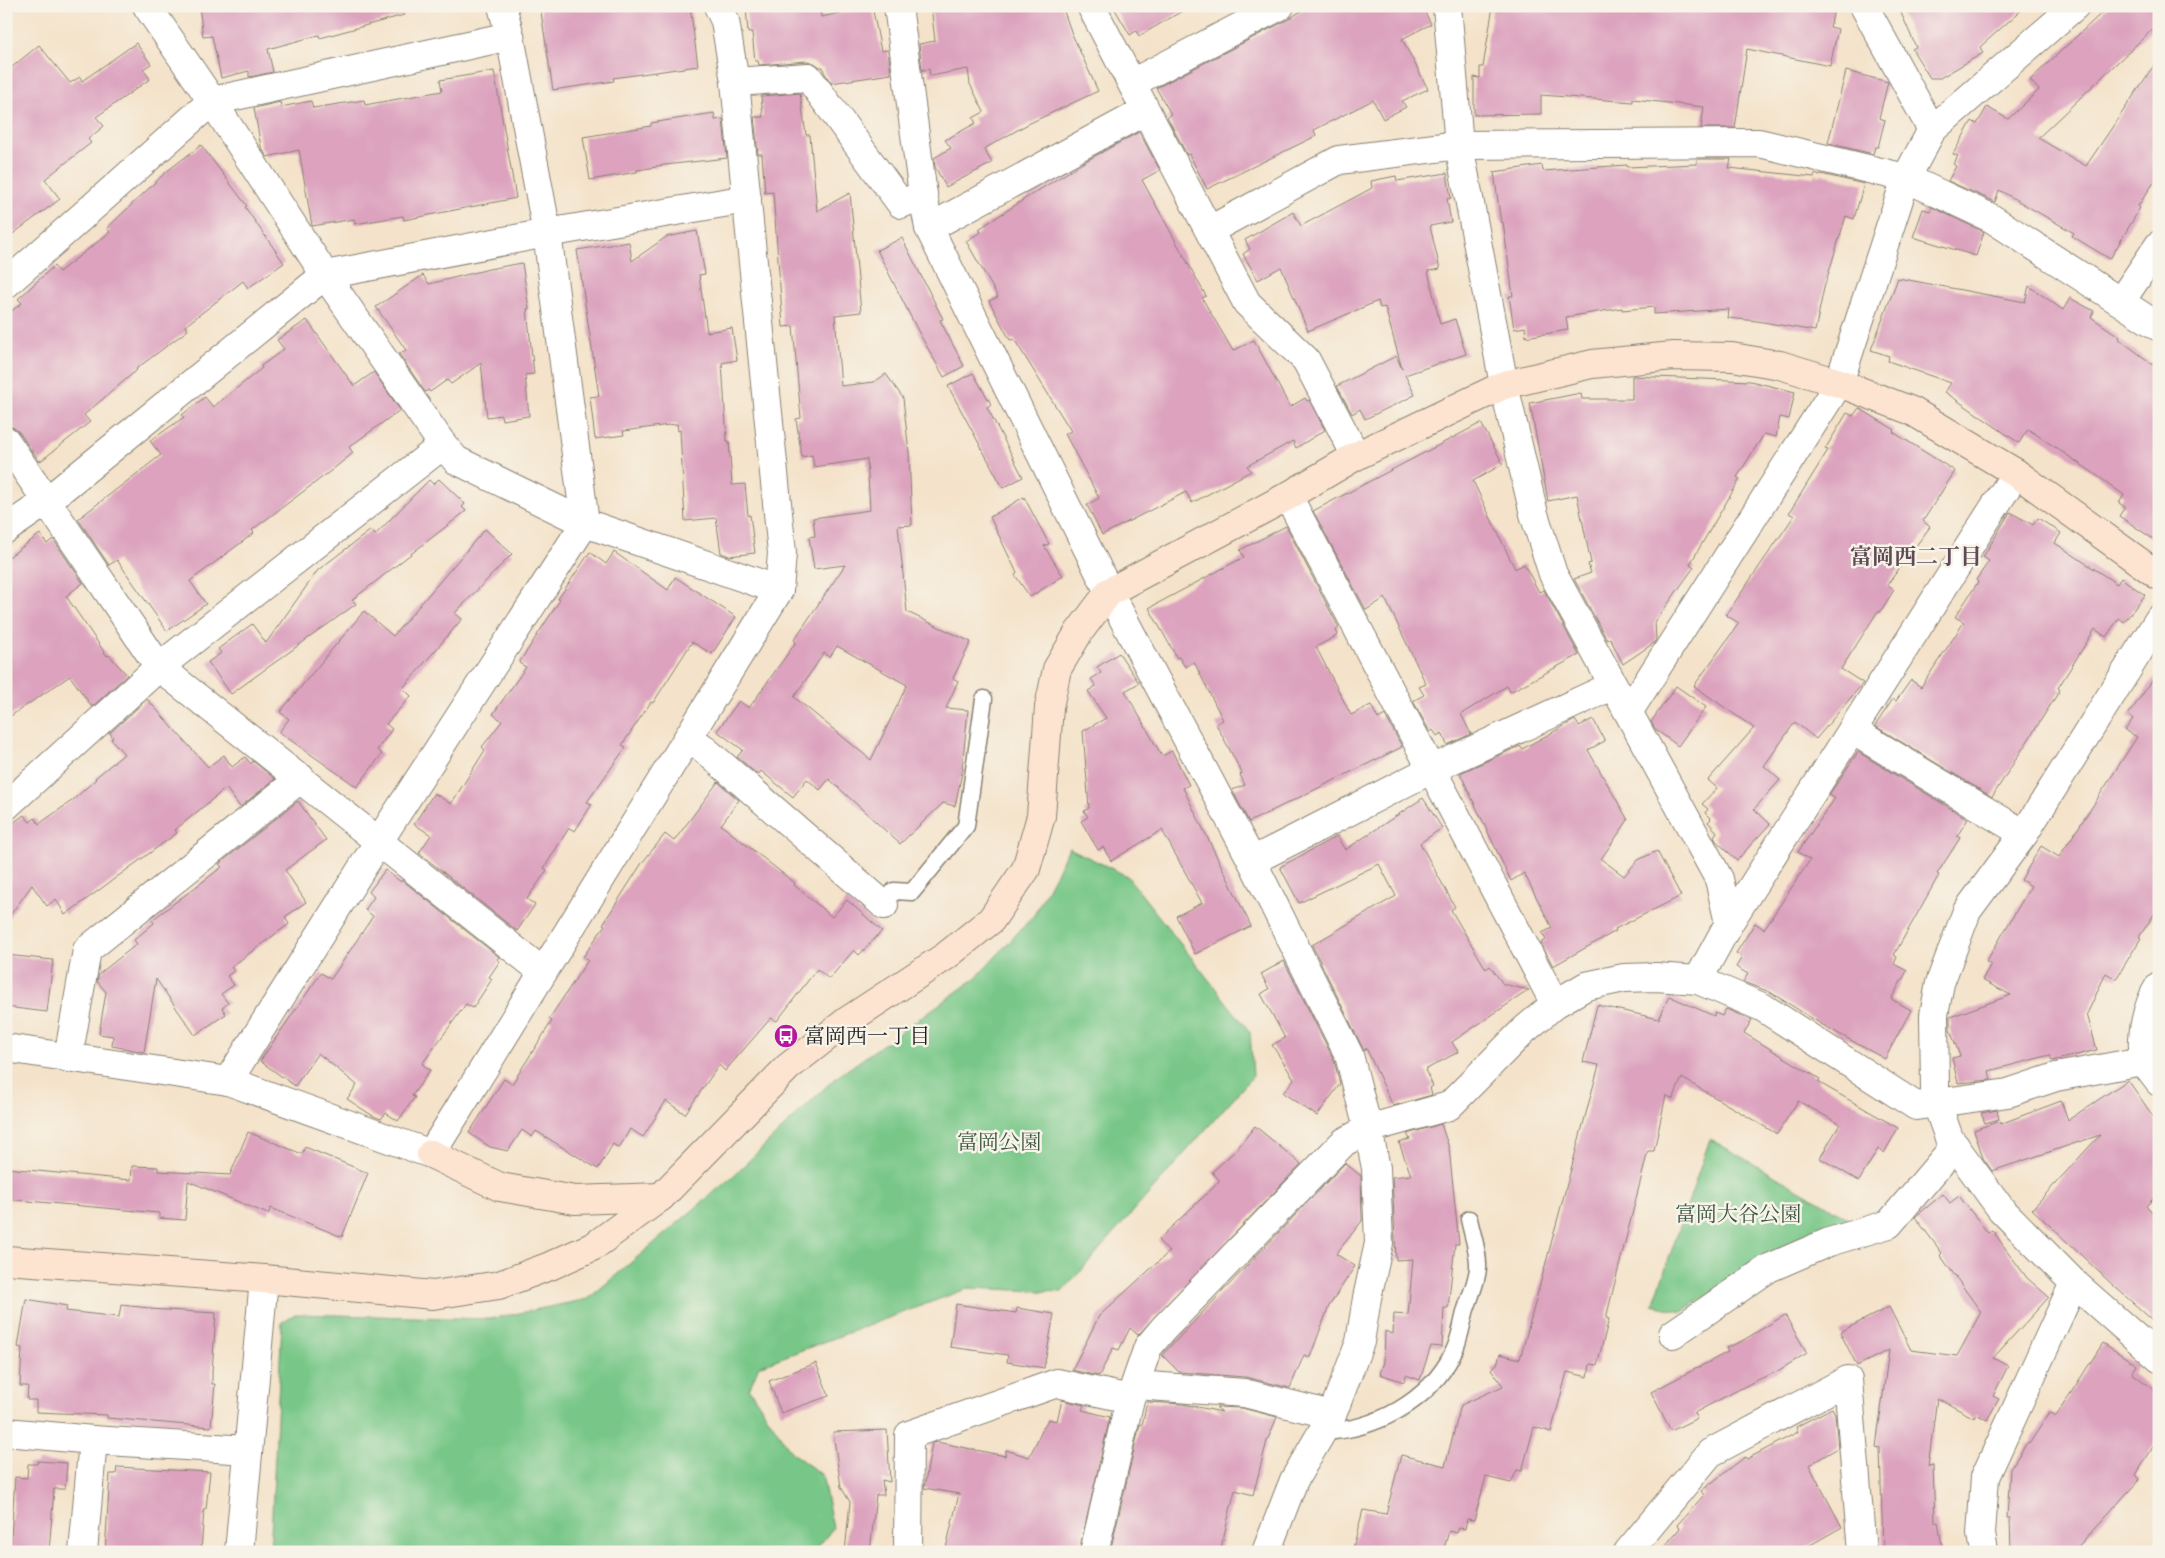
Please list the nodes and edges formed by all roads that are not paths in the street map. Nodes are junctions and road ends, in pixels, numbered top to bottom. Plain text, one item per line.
1 (147, 6) edge
2 (502, 6) edge
3 (718, 6) edge
4 (898, 6) edge
5 (1091, 6) edge
6 (1280, 6) edge
7 (1447, 6) edge
8 (1864, 6) edge
9 (2075, 6) edge
10 (510, 36) junction
11 (735, 82) junction
12 (1132, 83) junction
13 (212, 101) junction
14 (1145, 111) junction
15 (1932, 130) junction
16 (1459, 145) junction
17 (1906, 178) junction
18 (923, 195) junction
19 (747, 199) junction
20 (929, 228) junction
21 (1210, 230) junction
22 (547, 233) junction
23 (2159, 245) edge
24 (325, 275) junction
25 (6, 284) edge
26 (2121, 301) junction
27 (2159, 327) edge
28 (1839, 383) junction
29 (1504, 386) junction
30 (6, 441) edge
31 (443, 445) junction
32 (1356, 456) junction
33 (2016, 473) junction
34 (1288, 496) junction
35 (48, 501) junction
36 (585, 523) junction
37 (6, 529) edge
38 (2159, 576) edge
39 (779, 590) junction
40 (1108, 592) junction
41 (2159, 620) edge
42 (159, 667) junction
43 (1612, 686) junction
44 (984, 699) dead end
45 (1629, 711) junction
46 (1852, 730) junction
47 (690, 737) junction
48 (1432, 769) junction
49 (301, 778) junction
50 (6, 806) edge
51 (2024, 834) junction
52 (379, 841) junction
53 (1252, 861) junction
54 (884, 905) joint
55 (1729, 923) junction
56 (543, 972) junction
57 (1698, 980) junction
58 (2159, 986) edge
59 (1555, 1004) junction
60 (6, 1048) edge
61 (68, 1058) junction
62 (2154, 1067) edge
63 (228, 1081) junction
64 (1937, 1104) junction
65 (1368, 1129) junction
66 (1955, 1146) junction
67 (431, 1154) junction
68 (661, 1197) junction
69 (1468, 1219) dead end
70 (6, 1260) edge
71 (264, 1279) junction
72 (2074, 1282) junction
73 (1673, 1334) dead end
74 (2159, 1358) edge
75 (1133, 1392) junction
76 (1327, 1423) junction
77 (6, 1432) edge
78 (93, 1440) junction
79 (248, 1450) junction
80 (84, 1552) edge
81 (238, 1552) edge
82 (908, 1552) edge
83 (1094, 1552) edge
84 (1266, 1552) edge
85 (1628, 1552) edge
86 (1862, 1552) edge
87 (1984, 1552) edge

1 - 13 street
2 - 10 street
3 - 11 street
4 - 18 street
5 - 12 street
6 - 12 street
7 - 16 street
8 - 15 street
9 - 15 street
10 - 13 street
10 - 22 street
11 - 18 street
11 - 19 street
12 - 14 street
13 - 24 street
13 - 25 street
14 - 20 street
14 - 21 street
15 - 17 street
16 - 17 street
16 - 21 street
16 - 29 street
17 - 26 street
17 - 28 street
18 - 20 street
19 - 22 street
19 - 39 street
20 - 40 street
21 - 32 street
22 - 24 street
22 - 36 street
23 - 26 street
24 - 31 street
24 - 35 street
26 - 27 street
28 - 29 street
28 - 33 street
28 - 45 street
29 - 32 street
29 - 43 street
30 - 35 street
31 - 36 street
31 - 42 street
32 - 34 street
33 - 38 street
33 - 46 street
34 - 40 street
34 - 48 street
35 - 37 street
35 - 42 street
36 - 39 street
36 - 52 street
39 - 47 street
40 - 53 street
40 - 68 street
41 - 51 street
42 - 49 street
42 - 50 street
43 - 45 street
43 - 48 street
44 - 54 lane
45 - 55 street
46 - 51 street
46 - 55 street
47 - 54 street
47 - 56 street
48 - 53 street
48 - 59 street
49 - 52 street
49 - 61 street
51 - 64 street
52 - 56 street
52 - 63 street
53 - 65 street
55 - 57 street
56 - 67 street
57 - 59 street
57 - 64 street
58 - 62 street
59 - 65 street
60 - 61 street
61 - 63 street
62 - 64 street
63 - 67 street
64 - 66 street
65 - 75 street
65 - 76 street
66 - 72 street
66 - 73 street
67 - 68 street
68 - 71 street
69 - 76 lane
70 - 71 street
71 - 79 street
72 - 74 street
72 - 87 street
75 - 76 street
75 - 82 street
75 - 83 street
76 - 84 street
77 - 78 street
78 - 79 street
78 - 80 street
79 - 81 street
85 - 86 street

